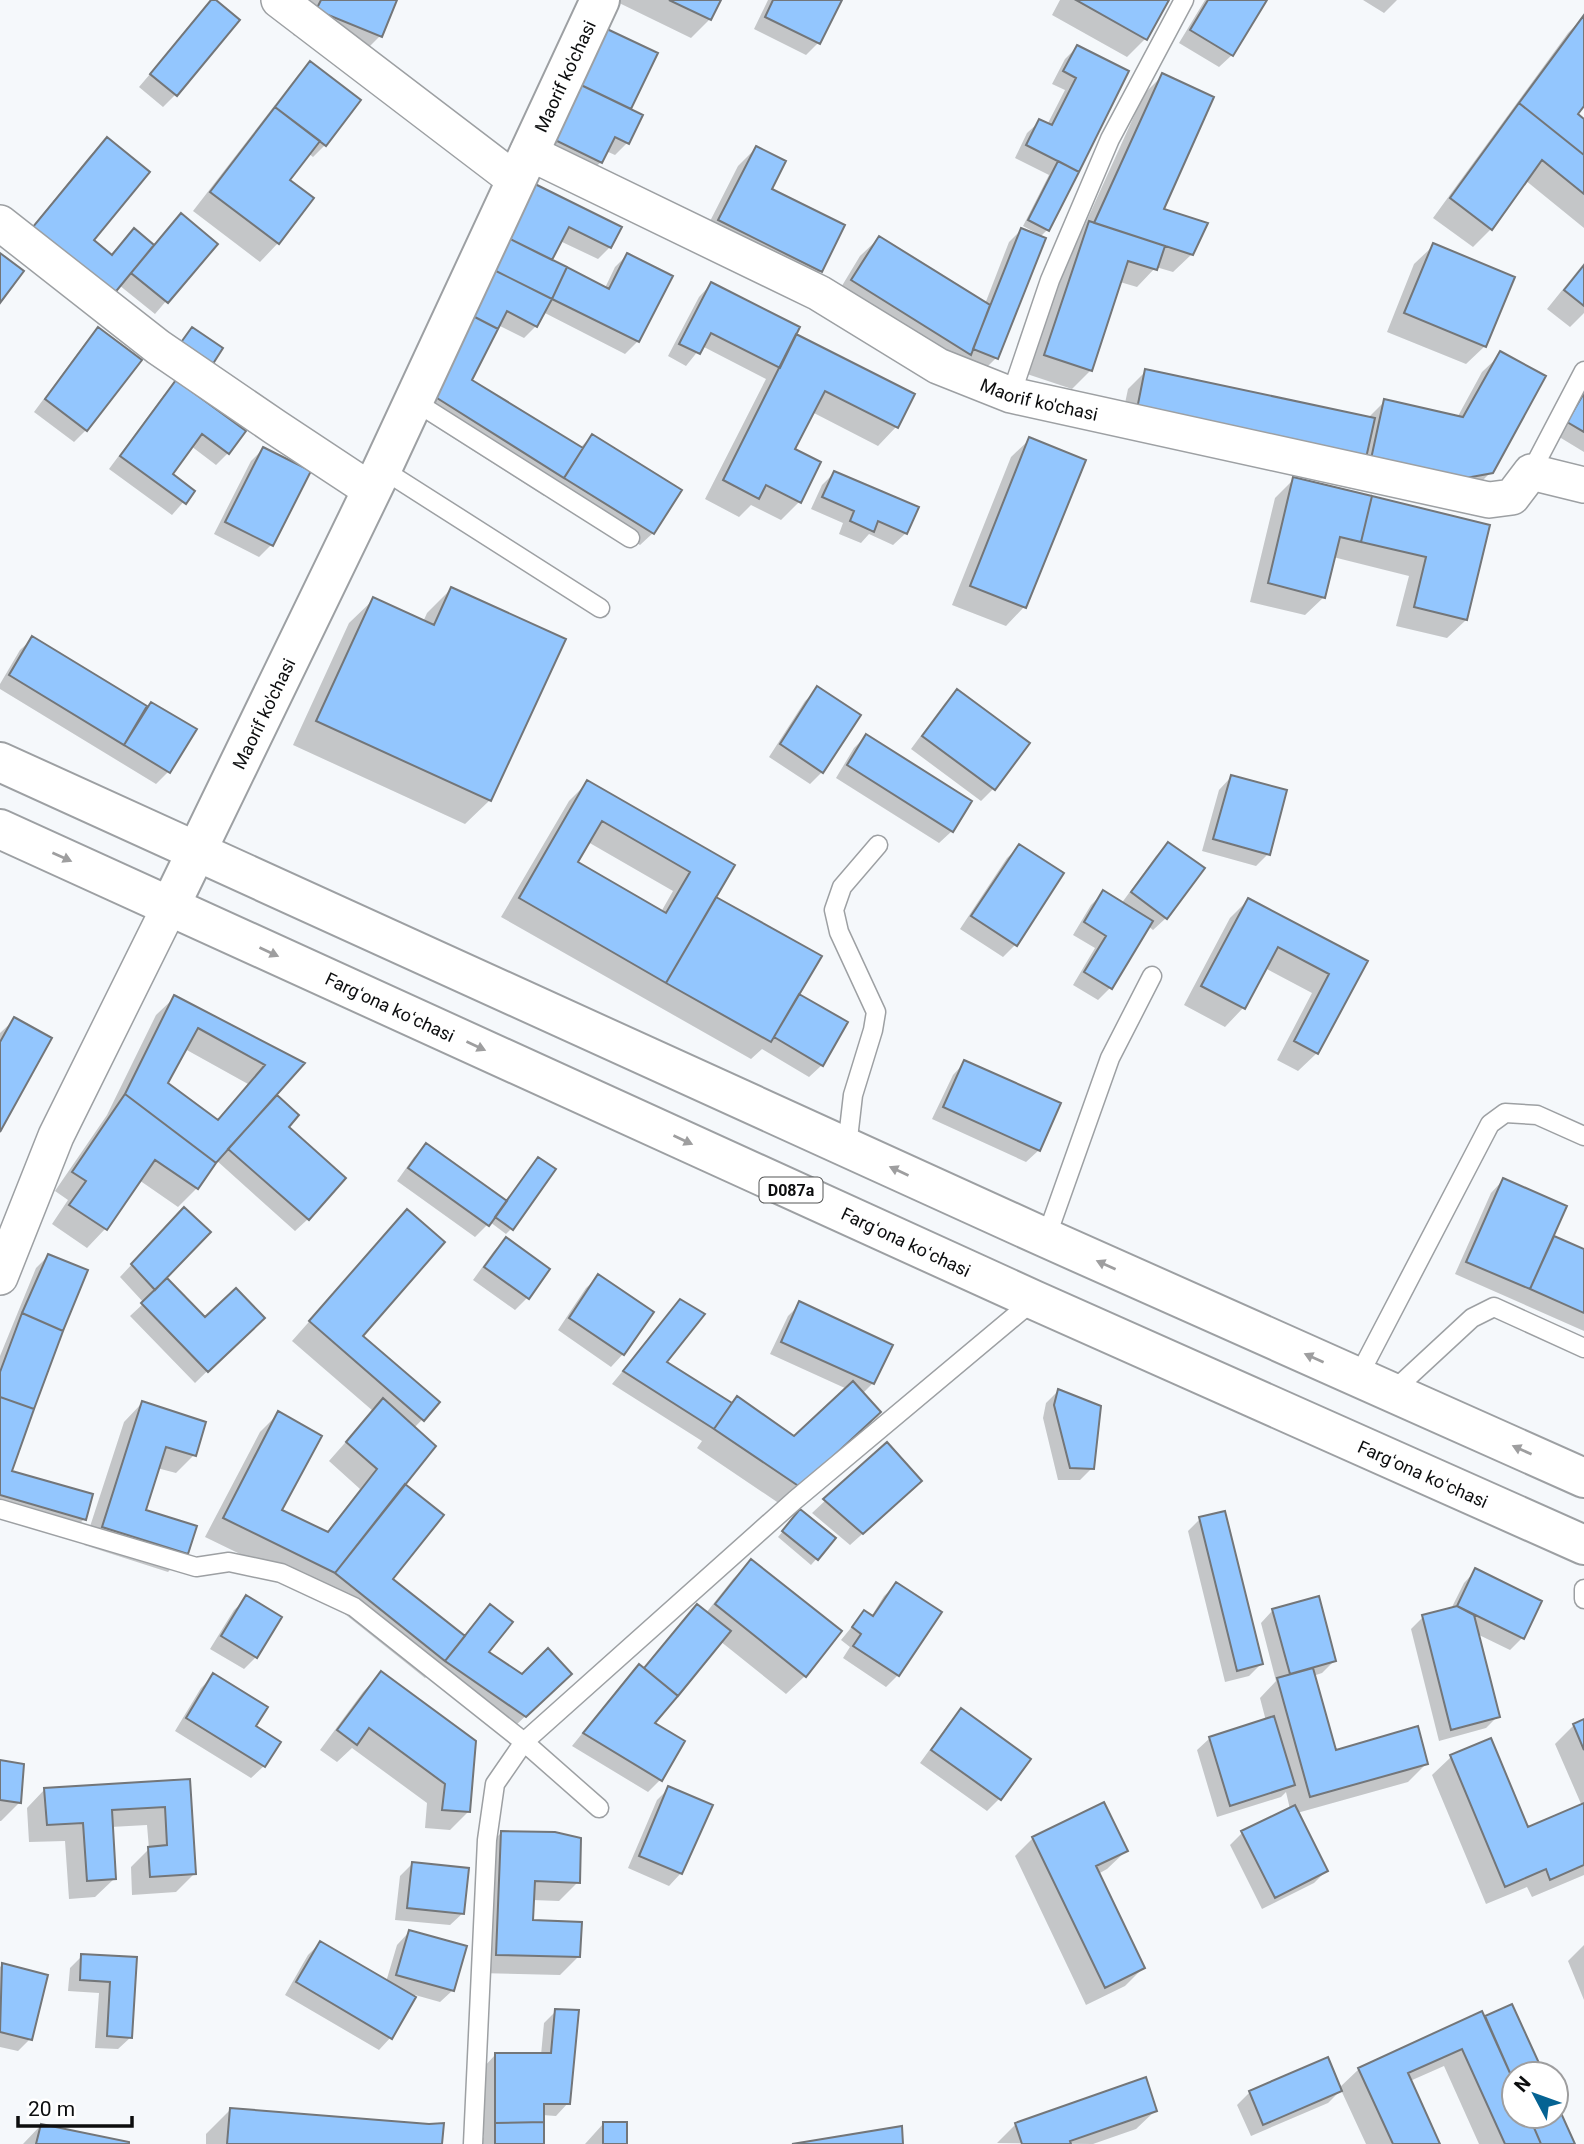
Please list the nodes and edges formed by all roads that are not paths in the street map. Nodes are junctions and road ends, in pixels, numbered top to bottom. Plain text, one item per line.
1 (279, 0) edge
2 (600, 0) edge
3 (1184, 0) edge
4 (521, 166) junction
5 (0, 223) edge
6 (1584, 371) edge
7 (1011, 395) junction
8 (414, 401) junction
9 (1531, 472) junction
10 (377, 480) junction
11 (1584, 485) edge
12 (630, 538) dead end
13 (600, 608) dead end
14 (0, 762) edge
15 (0, 829) edge
16 (878, 845) dead end
17 (197, 852) junction
18 (170, 906) junction
19 (1152, 976) dead end
20 (1584, 1136) edge
21 (847, 1147) junction
22 (1046, 1238) junction
23 (0, 1277) edge
24 (1034, 1300) junction
25 (1584, 1348) edge
26 (1375, 1385) junction
27 (1584, 1478) edge
28 (0, 1509) edge
29 (1584, 1545) edge
30 (1584, 1589) edge
31 (1584, 1599) edge
32 (524, 1742) junction
33 (599, 1808) dead end
34 (473, 2144) edge

1 - 4 street
2 - 4 main road, Maorif ko'chasi
3 - 7 lane
4 - 7 street, Maorif ko'chasi
4 - 8 main road, Maorif ko'chasi
5 - 10 street
6 - 9 lane
7 - 9 street, Maorif ko'chasi
8 - 10 main road, Maorif ko'chasi
8 - 12 lane
9 - 11 street
10 - 13 lane
10 - 17 main road, Maorif ko'chasi
14 - 17 main road
15 -> 18 main road, Fargʻona koʻchasi / D087a
16 - 21 lane
17 - 18 main road, Maorif ko'chasi
17 - 21 main road
18 - 23 street, Maorif ko'chasi
18 -> 24 main road, Fargʻona koʻchasi / D087a
19 - 22 lane
20 - 26 lane
22 -> 21 main road
26 -> 22 main road
24 - 29 main road, Fargʻona koʻchasi / D087a
24 - 32 lane
25 - 26 lane
27 -> 26 main road
28 - 32 lane
30 - 31 lane
32 - 33 lane
32 - 34 lane

